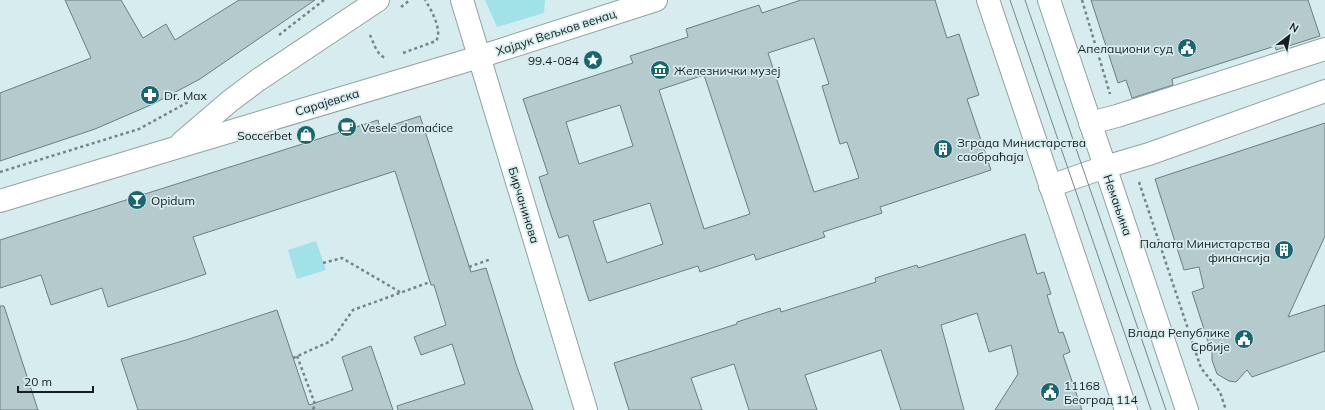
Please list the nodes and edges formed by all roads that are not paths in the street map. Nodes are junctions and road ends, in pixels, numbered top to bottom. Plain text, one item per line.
1 (378, 0) edge
2 (462, 0) edge
3 (656, 0) edge
4 (988, 0) edge
5 (1049, 0) edge
6 (1325, 49) edge
7 (480, 57) junction
8 (1325, 91) edge
9 (1090, 123) junction
10 (175, 148) junction
11 (1105, 167) junction
12 (1050, 186) junction
13 (0, 201) edge
14 (586, 410) edge
15 (1126, 410) edge
16 (1187, 410) edge

1 - 10 street, Сарајевска
2 - 7 street, Бирчанинова
3 - 7 street, Хајдук Вељков венац
4 - 12 street
5 - 9 street, Немањина
6 - 9 street
7 - 10 street, Сарајевска
7 - 14 street, Бирчанинова
8 - 11 street
9 - 11 street, Немањина
10 - 13 street, Сарајевска
11 - 12 street
11 - 16 street, Немањина
12 - 15 street

